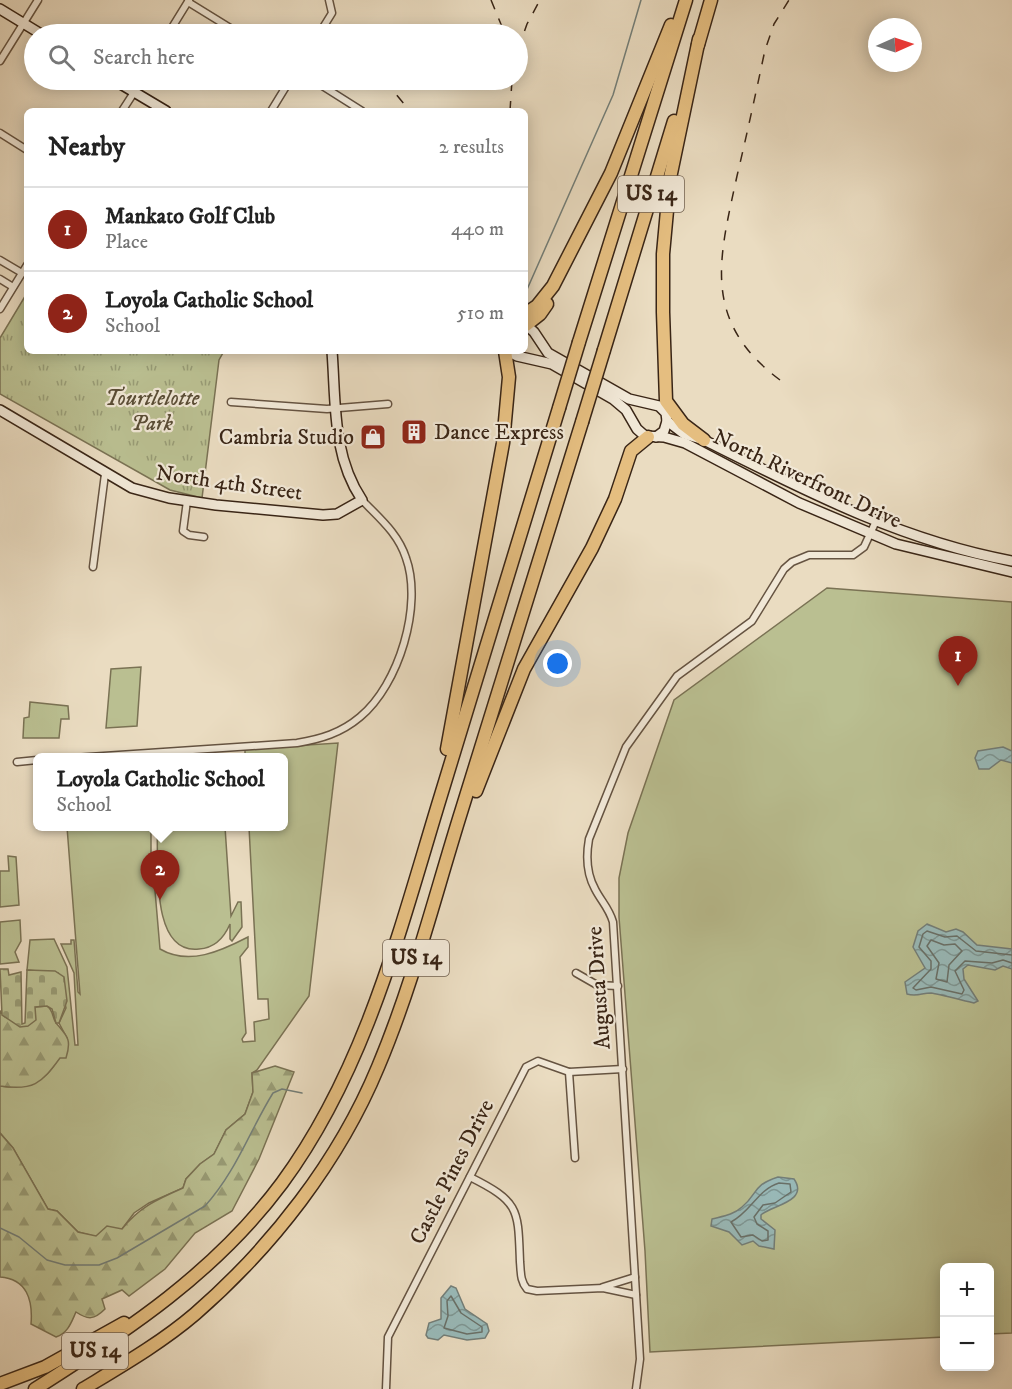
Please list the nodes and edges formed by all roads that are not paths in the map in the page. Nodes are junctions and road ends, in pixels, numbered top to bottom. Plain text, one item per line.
1 (38, 0) edge
2 (329, 0) edge
3 (685, 0) edge
4 (711, 0) edge
5 (188, 1) edge
6 (0, 9) edge
7 (24, 24) junction
8 (174, 24) edge
9 (224, 24) edge
10 (325, 24) edge
11 (699, 39) junction
12 (0, 61) edge
13 (131, 90) edge
14 (285, 90) edge
15 (329, 90) edge
16 (134, 92) junction
17 (124, 108) edge
18 (161, 108) edge
19 (273, 108) edge
20 (357, 108) edge
21 (0, 133) edge
22 (24, 148) edge
23 (0, 260) edge
24 (24, 270) edge
25 (22, 273) junction
26 (0, 279) edge
27 (13, 287) junction
28 (0, 309) edge
29 (528, 317) edge
30 (528, 325) edge
31 (332, 354) edge
32 (499, 354) edge
33 (507, 354) edge
34 (512, 354) edge
35 (546, 357) junction
36 (507, 401) junction
37 (231, 402) dead end
38 (625, 402) junction
39 (388, 404) dead end
40 (336, 408) junction
41 (0, 410) edge
42 (667, 413) junction
43 (652, 437) junction
44 (704, 440) joint
45 (105, 474) junction
46 (362, 500) junction
47 (187, 501) junction
48 (876, 521) junction
49 (872, 532) junction
50 (204, 537) dead end
51 (1012, 561) edge
52 (93, 567) dead end
53 (1012, 572) edge
54 (149, 753) edge
55 (33, 760) edge
56 (17, 762) dead end
57 (445, 864) junction
58 (413, 886) junction
59 (576, 973) dead end
60 (618, 986) junction
61 (622, 1069) junction
62 (569, 1072) junction
63 (574, 1158) dead end
64 (470, 1177) junction
65 (635, 1276) junction
66 (603, 1288) junction
67 (636, 1295) junction
68 (153, 1312) junction
69 (144, 1352) junction
70 (0, 1384) edge
71 (638, 1388) edge
72 (35, 1389) edge
73 (83, 1389) edge
74 (94, 1389) edge
75 (386, 1389) edge

1 - 7 street
2 - 10 street
3 - 29 highway
3 - 58 highway, US 14, bridge
4 - 11 highway, US 14
5 - 8 street
5 - 9 street
6 - 7 main road
7 - 12 street
11 - 42 highway
11 - 57 highway, US 14, bridge
13 - 16 main road
14 - 19 street
15 - 20 street
16 - 17 street
16 - 18 main road
21 - 22 street
23 - 25 street
24 - 25 street
25 - 27 street
26 - 27 street
27 - 28 street
30 - 35 main road
31 - 40 main road
32 - 36 highway
33 - 36 highway
34 - 35 main road
35 - 38 main road
36 - 58 highway
37 - 40 street
38 - 42 main road
38 - 43 main road
39 - 40 street
40 - 46 main road
41 - 45 main road, North 4th Street
42 - 43 main road
42 - 44 highway
43 - 49 main road, North Riverfront Drive
43 - 57 highway
44 - 48 main road, North Riverfront Drive
45 - 47 main road, North 4th Street
45 - 52 street
46 - 47 main road, North 4th Street
46 - 54 street
47 - 50 street
48 - 49 street
48 - 51 main road, North Riverfront Drive
49 - 53 main road, North Riverfront Drive
49 - 60 street, Augusta Drive
55 - 56 street
57 - 69 highway, US 14
58 - 68 highway, US 14
59 - 60 street
60 - 61 street, Augusta Drive
61 - 62 street, Castle Pines Drive
61 - 65 street, Augusta Drive
62 - 63 street
62 - 64 street, Castle Pines Drive
64 - 66 street
64 - 75 street, Castle Pines Drive
65 - 66 street
65 - 67 street, Augusta Drive
66 - 67 street
67 - 71 street, Augusta Drive
68 - 70 highway
68 - 72 highway, US 14
69 - 73 highway, US 14
69 - 74 highway

